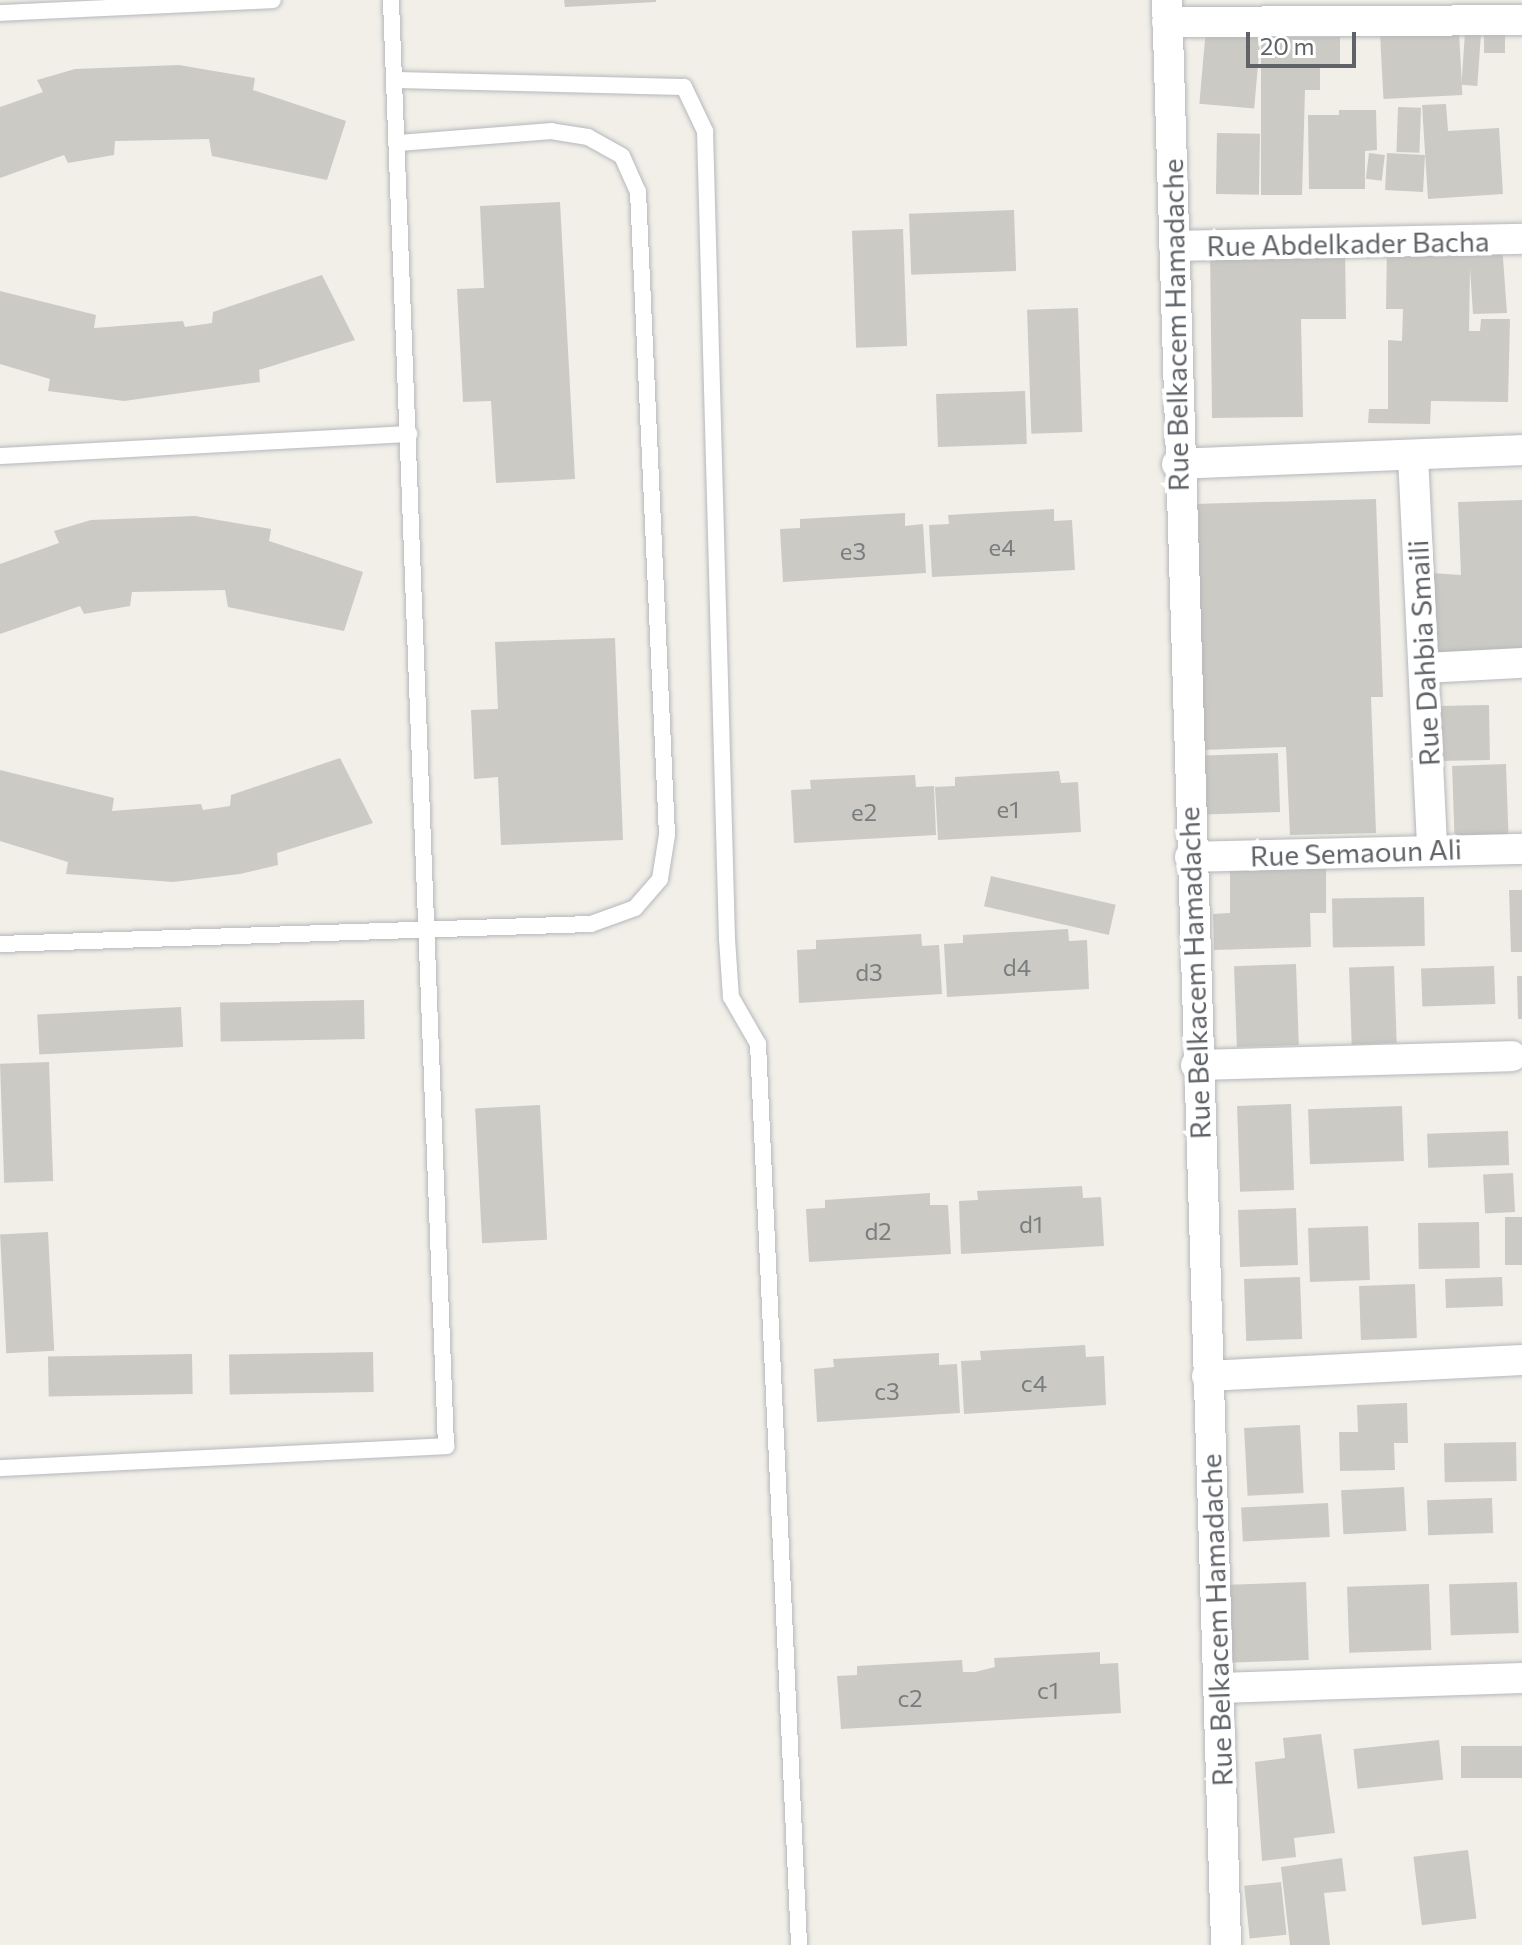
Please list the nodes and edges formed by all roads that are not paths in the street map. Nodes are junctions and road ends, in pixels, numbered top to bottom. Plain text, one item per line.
1 (273, 0) edge
2 (391, 0) edge
3 (1167, 11) edge
4 (0, 13) edge
5 (1522, 20) edge
6 (395, 80) junction
7 (398, 143) junction
8 (1522, 239) edge
9 (1174, 246) junction
10 (409, 434) junction
11 (1522, 450) edge
12 (0, 456) edge
13 (1413, 456) junction
14 (1177, 464) junction
15 (1522, 663) edge
16 (1425, 668) junction
17 (1432, 849) junction
18 (1522, 849) edge
19 (1190, 857) junction
20 (427, 928) junction
21 (0, 944) edge
22 (1512, 1056) dead end
23 (1196, 1065) junction
24 (1522, 1360) edge
25 (1207, 1376) junction
26 (0, 1468) edge
27 (1522, 1678) edge
28 (1220, 1688) junction
29 (799, 1945) edge
30 (1226, 1945) edge

1 - 4 lane
2 - 6 lane
3 - 5 street
3 - 9 street, Rue Belkacem Hamadache
6 - 7 lane
6 - 29 lane
7 - 10 lane
7 - 20 lane
8 - 9 street, Rue Abdelkader Bacha
9 - 14 street, Rue Belkacem Hamadache
10 - 12 lane
10 - 20 lane
11 - 13 street
13 - 14 street
13 - 16 street, Rue Dahbia Smaili
14 - 19 street, Rue Belkacem Hamadache
15 - 16 street
16 - 17 street, Rue Dahbia Smaili
17 - 18 street, Rue Semaoun Ali
17 - 19 street, Rue Semaoun Ali
19 - 23 street, Rue Belkacem Hamadache
20 - 21 lane
20 - 26 lane
22 - 23 street
23 - 25 street, Rue Belkacem Hamadache
24 - 25 street
25 - 28 street, Rue Belkacem Hamadache
27 - 28 street
28 - 30 street, Rue Belkacem Hamadache

